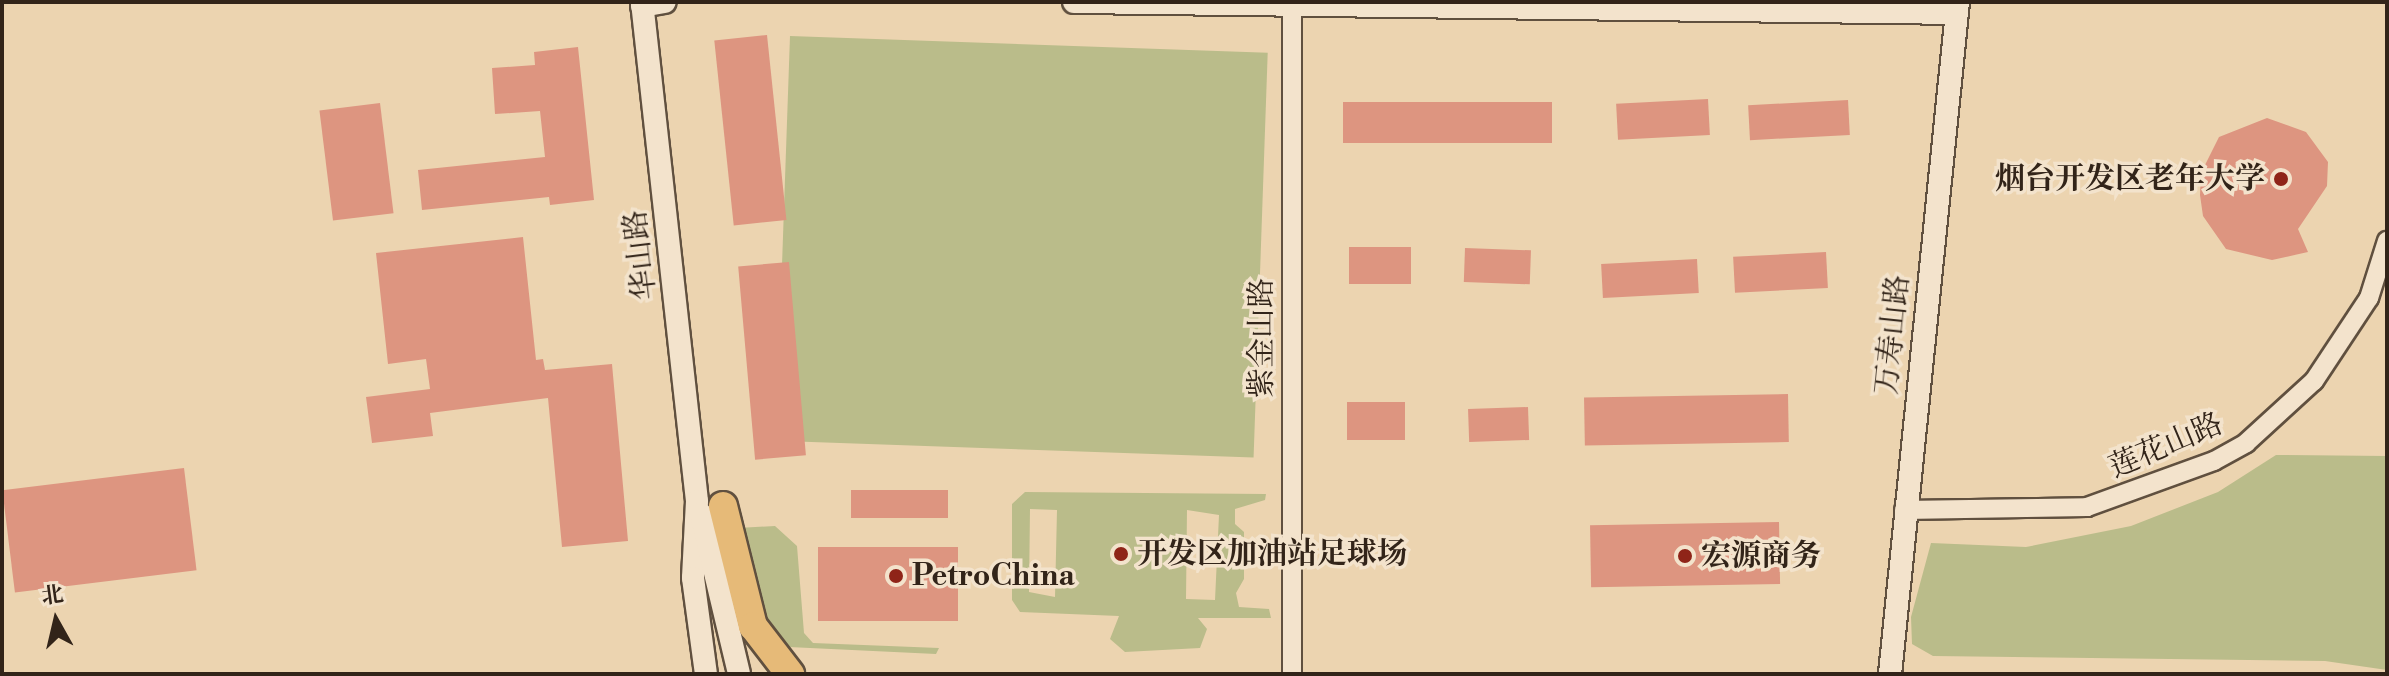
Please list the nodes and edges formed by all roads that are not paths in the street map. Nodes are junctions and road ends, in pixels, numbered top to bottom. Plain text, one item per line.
1 (665, 2) edge
2 (1074, 2) edge
3 (642, 4) edge
4 (1292, 4) edge
5 (1957, 8) edge
6 (2387, 241) edge
7 (710, 503) junction
8 (1904, 510) junction
9 (706, 674) edge
10 (739, 674) edge
11 (790, 674) edge
12 (1292, 674) edge
13 (1890, 674) edge

1 - 3 street
2 - 4 street
3 - 7 street, 华山路
4 - 5 street
4 - 12 street, 紫金山路
5 - 8 street, 万寿山路
6 - 8 street, 莲花山路
7 - 9 street
7 - 10 street
7 - 11 main road
8 - 13 street, 万寿山路

